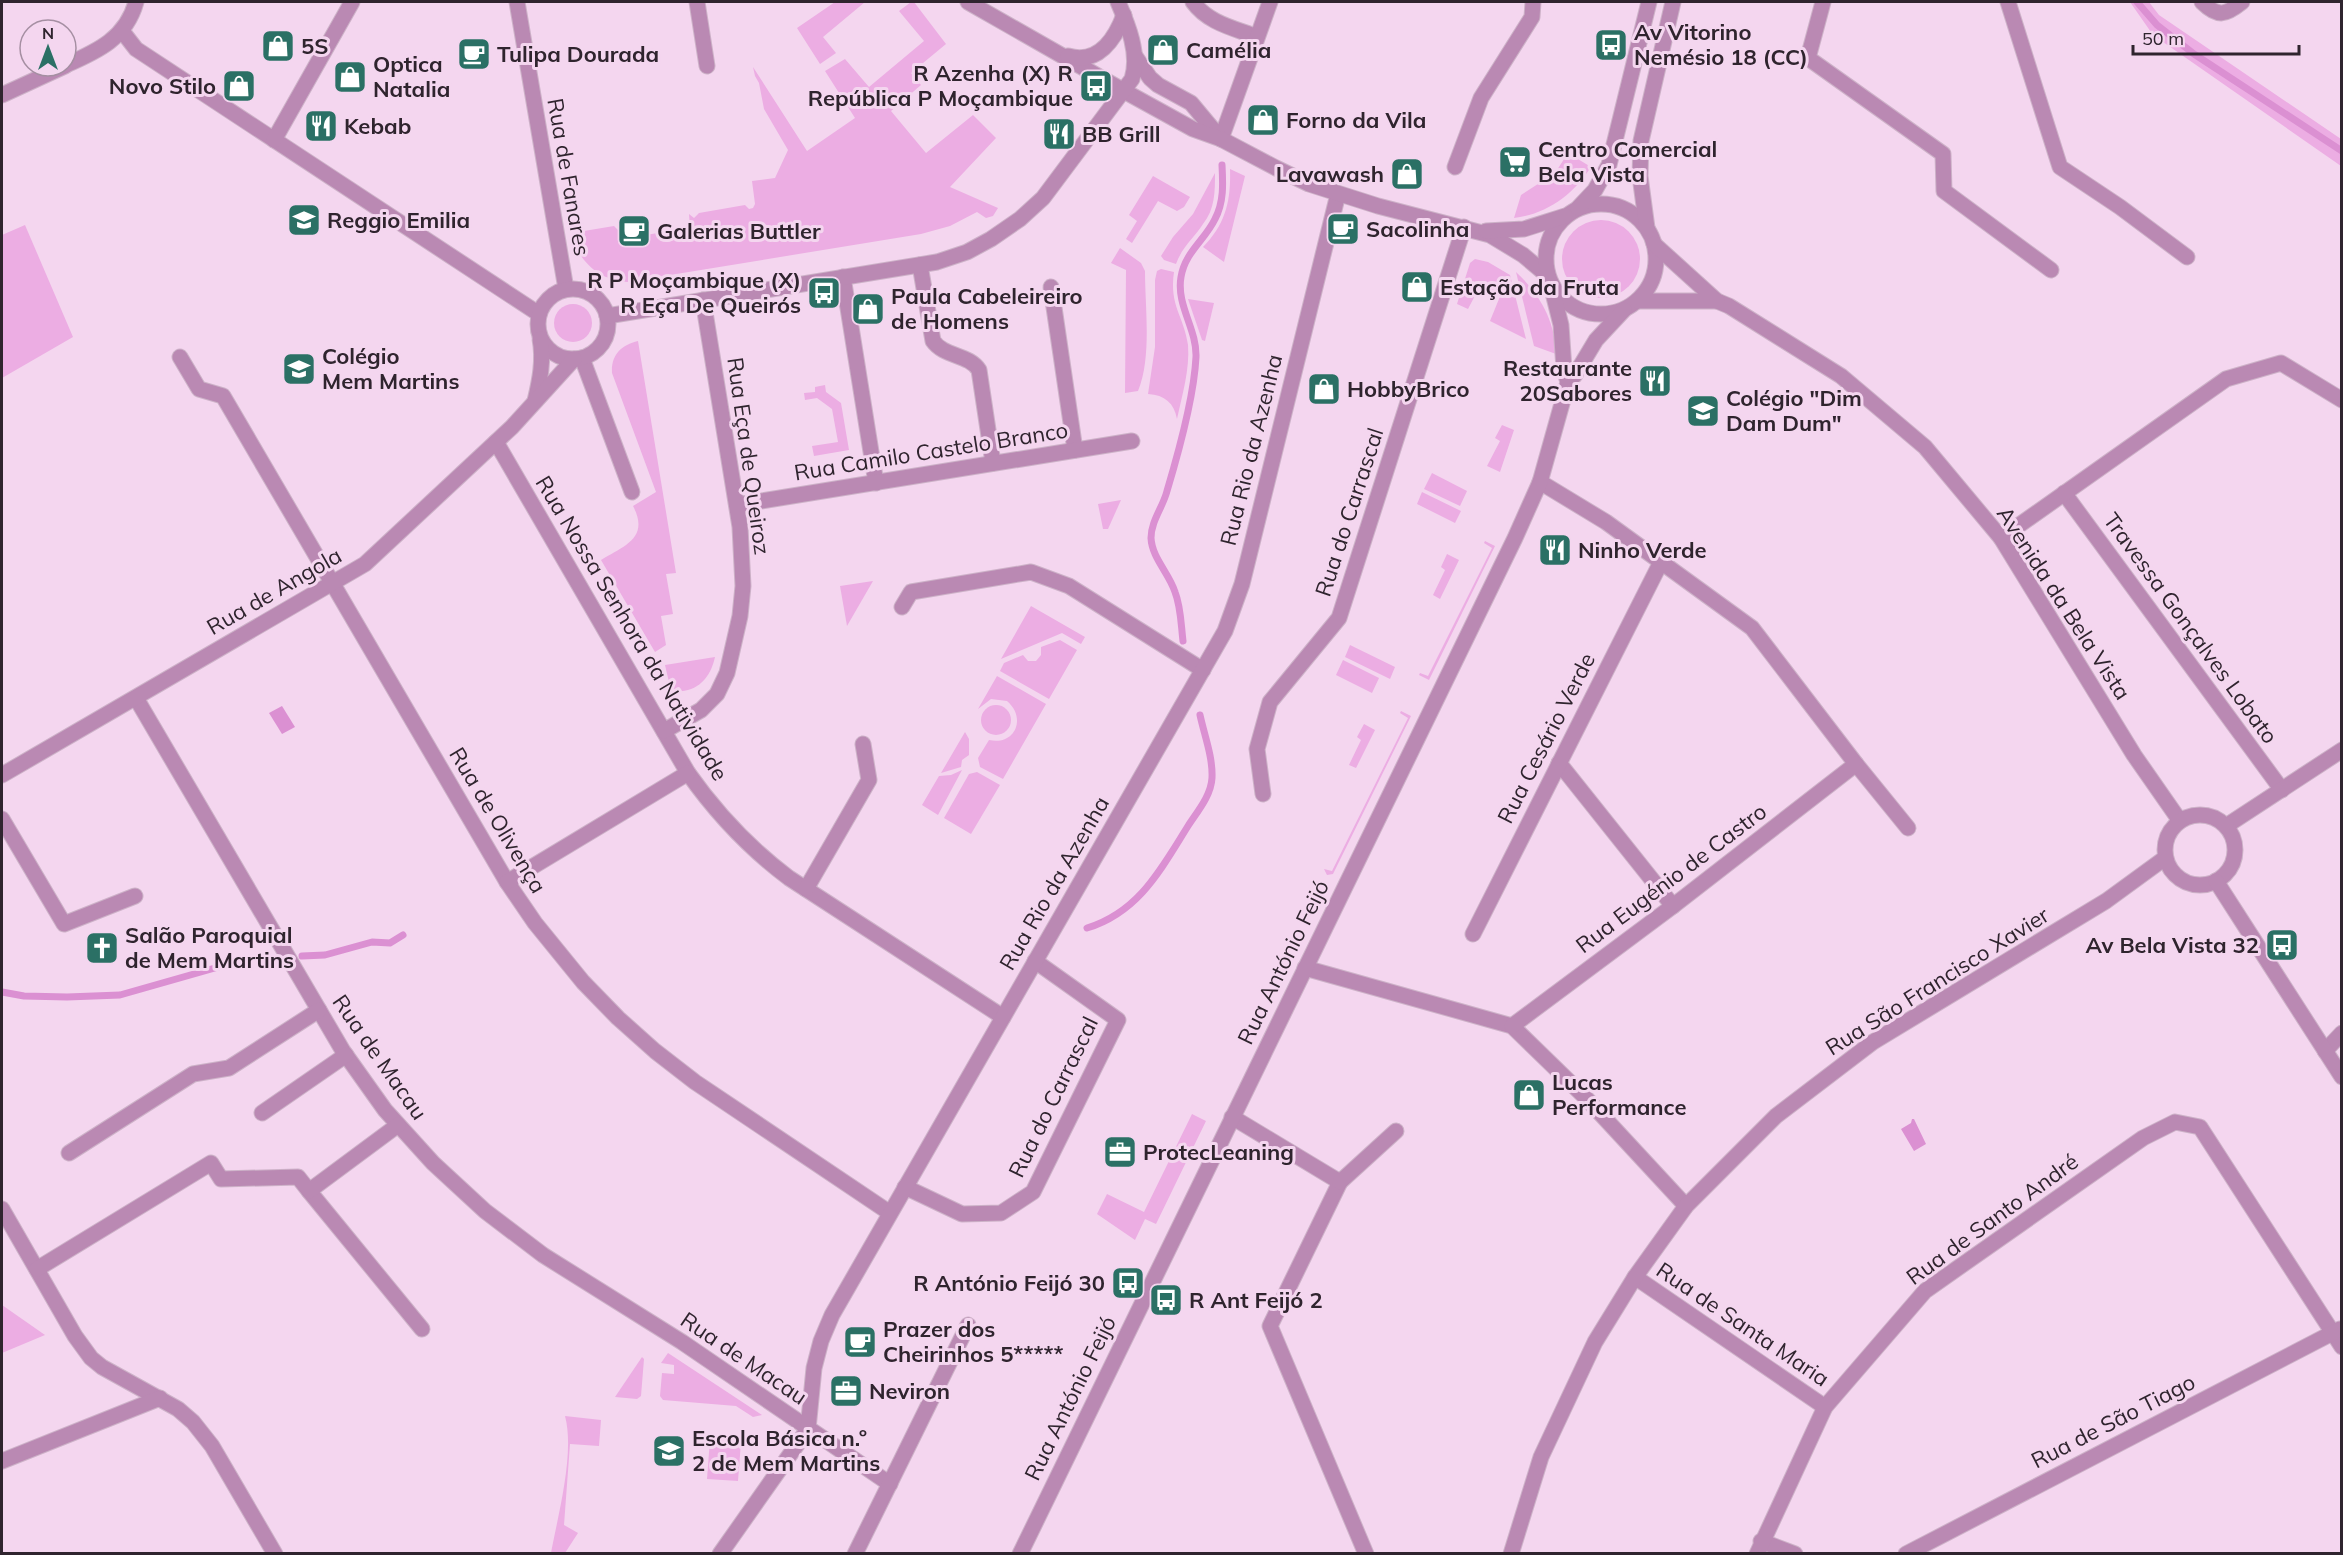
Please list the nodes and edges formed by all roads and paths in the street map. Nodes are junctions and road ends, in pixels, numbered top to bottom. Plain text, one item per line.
1 (136, 2) edge
2 (352, 2) edge
3 (517, 2) edge
4 (697, 2) edge
5 (968, 2) edge
6 (1193, 2) edge
7 (1270, 2) edge
8 (1533, 2) edge
9 (1649, 2) edge
10 (1673, 2) edge
11 (1823, 2) edge
12 (2008, 2) edge
13 (2202, 2) edge
14 (2242, 2) edge
15 (1121, 8) edge
16 (122, 31) junction
17 (1257, 37) junction
18 (1062, 55) junction
19 (1136, 56) junction
20 (78, 60) edge
21 (707, 66) dead end
22 (38, 78) edge
23 (1124, 91) junction
24 (2, 94) edge
25 (1221, 138) junction
26 (274, 140) junction
27 (1455, 167) dead end
28 (1338, 194) junction
29 (1572, 212) junction
30 (1471, 228) junction
31 (1647, 228) junction
32 (1654, 244) junction
33 (2187, 258) dead end
34 (920, 265) junction
35 (2052, 270) dead end
36 (843, 277) junction
37 (1549, 280) junction
38 (1051, 287) dead end
39 (566, 289) junction
40 (703, 300) junction
41 (1638, 301) junction
42 (1717, 301) junction
43 (1624, 310) junction
44 (539, 314) junction
45 (607, 316) junction
46 (540, 336) junction
47 (180, 357) dead end
48 (578, 358) junction
49 (1568, 382) junction
50 (2342, 400) edge
51 (535, 401) junction
52 (1132, 441) dead end
53 (496, 442) junction
54 (1075, 450) junction
55 (993, 463) junction
56 (1540, 482) junction
57 (876, 483) junction
58 (632, 492) dead end
59 (2064, 493) junction
60 (737, 505) junction
61 (2001, 538) junction
62 (1661, 562) junction
63 (333, 584) junction
64 (902, 607) dead end
65 (1203, 670) junction
66 (136, 698) junction
67 (664, 731) junction
68 (863, 744) dead end
69 (2342, 750) edge
70 (1559, 763) junction
71 (1856, 764) junction
72 (688, 772) junction
73 (2, 775) edge
74 (2282, 790) junction
75 (1263, 794) dead end
76 (2, 819) edge
77 (2180, 821) junction
78 (2226, 826) junction
79 (1908, 828) dead end
80 (2165, 858) junction
81 (2216, 881) junction
82 (507, 882) junction
83 (806, 889) junction
84 (135, 896) dead end
85 (1673, 906) junction
86 (1473, 934) dead end
87 (1035, 961) junction
88 (1305, 968) junction
89 (319, 1011) junction
90 (1003, 1017) junction
91 (1512, 1026) junction
92 (2342, 1033) edge
93 (2325, 1051) junction
94 (346, 1055) junction
95 (2342, 1077) edge
96 (262, 1113) dead end
97 (1232, 1117) junction
98 (398, 1125) junction
99 (1396, 1131) dead end
100 (69, 1153) dead end
101 (1340, 1182) junction
102 (905, 1187) junction
103 (309, 1191) junction
104 (1686, 1206) junction
105 (2, 1209) edge
106 (890, 1213) junction
107 (37, 1269) junction
108 (1635, 1277) junction
109 (968, 1325) dead end
110 (422, 1329) dead end
111 (2337, 1331) edge
112 (2342, 1347) edge
113 (160, 1398) junction
114 (1825, 1407) junction
115 (808, 1429) junction
116 (2, 1461) edge
117 (890, 1484) junction
118 (1759, 1547) edge
119 (275, 1554) edge
120 (720, 1554) edge
121 (855, 1554) edge
122 (1020, 1554) edge
123 (1366, 1554) edge
124 (1510, 1554) edge
125 (1795, 1554) edge
126 (1906, 1554) edge

1 - 16 street
2 - 26 street
3 - 39 street, Rua de Fanares
4 - 21 street
5 - 18 street
6 - 17 street
7 - 17 street
8 - 27 street
9 - 29 street
10 - 31 street
11 - 35 street
12 - 33 street
13 - 14 street
15 - 18 street
15 - 19 street
16 - 20 street
16 - 26 street
17 - 25 street
18 - 23 street
19 - 23 street
19 - 25 street
22 - 24 street
23 - 25 street
23 - 34 street
25 - 28 street
26 - 44 street
28 - 30 street
28 - 65 street, Rua Rio da Azenha
29 - 30 street
29 - 31 street
29 - 37 street
30 - 37 street
30 - 75 street, Rua do Carrascal
31 - 32 street
32 - 41 street
32 - 42 street, Avenida da Bela Vista
34 - 36 street
34 - 55 street
36 - 40 street
36 - 57 street
37 - 43 street
37 - 49 street, Rua António Feijó
38 - 54 street
39 - 44 street
39 - 45 street
40 - 45 street
40 - 60 street, Rua Eça de Queiroz
41 - 42 street
41 - 43 street
42 - 61 street, Avenida da Bela Vista
43 - 49 street, Rua António Feijó
44 - 46 street
45 - 48 street
46 - 48 street
46 - 51 street
47 - 63 street, Rua de Olivença
48 - 51 street, Rua de Angola
48 - 58 street
49 - 56 street, Rua António Feijó
50 - 59 street
51 - 53 street, Rua de Angola
52 - 54 street, Rua Camilo Castelo Branco
53 - 63 street, Rua de Angola
53 - 67 street, Rua Nossa Senhora da Natividade
54 - 55 street, Rua Camilo Castelo Branco
55 - 57 street, Rua Camilo Castelo Branco
56 - 62 street
56 - 88 street, Rua António Feijó
57 - 60 street, Rua Camilo Castelo Branco
59 - 61 street
59 - 74 street, Travessa Gonçalves Lobato
60 - 67 street, Rua Eça de Queiroz
61 - 77 street, Avenida da Bela Vista
62 - 70 street, Rua Cesário Verde
62 - 71 street
63 - 66 street, Rua de Angola
63 - 82 street, Rua de Olivença
64 - 65 street
65 - 87 street, Rua Rio da Azenha
66 - 73 street, Rua de Angola
66 - 89 street, Rua de Macau
67 - 72 street, Rua Nossa Senhora da Natividade
68 - 83 street
69 - 74 street
70 - 85 street
70 - 86 street, Rua Cesário Verde
71 - 79 street
71 - 85 street, Rua Eugénio de Castro
72 - 82 street
72 - 83 street, Rua Nossa Senhora da Natividade
74 - 78 street
76 - 84 street
77 - 78 street
77 - 80 street
78 - 81 street
80 - 81 street
80 - 104 street, Rua São Francisco Xavier
81 - 93 street
82 - 106 street, Rua de Olivença
83 - 90 street, Rua Nossa Senhora da Natividade
85 - 91 street, Rua Eugénio de Castro
87 - 90 street, Rua Rio da Azenha
87 - 102 street, Rua do Carrascal
88 - 91 street
88 - 97 street, Rua António Feijó
89 - 94 street, Rua de Macau
89 - 100 street
90 - 102 street, Rua Rio da Azenha
91 - 104 street
92 - 93 street
93 - 95 street
94 - 96 street
94 - 98 street, Rua de Macau
97 - 101 street
97 - 122 street, Rua António Feijó
98 - 103 street
98 - 115 street, Rua de Macau
99 - 101 street
101 - 123 street
102 - 106 street, Rua Rio da Azenha
103 - 107 street
103 - 110 street
104 - 108 street, Rua São Francisco Xavier
105 - 107 street
106 - 115 street, Rua Rio da Azenha
107 - 113 street
108 - 114 street, Rua de Santa Maria
108 - 124 street, Rua São Francisco Xavier
109 - 117 street
111 - 112 street
111 - 114 street, Rua de Santo André
111 - 126 street, Rua de São Tiago
113 - 116 street
113 - 119 street
114 - 118 street, Rua de Santo André
115 - 117 street, Rua de Macau
115 - 120 street, Rua Rio da Azenha
117 - 121 street
118 - 125 street

